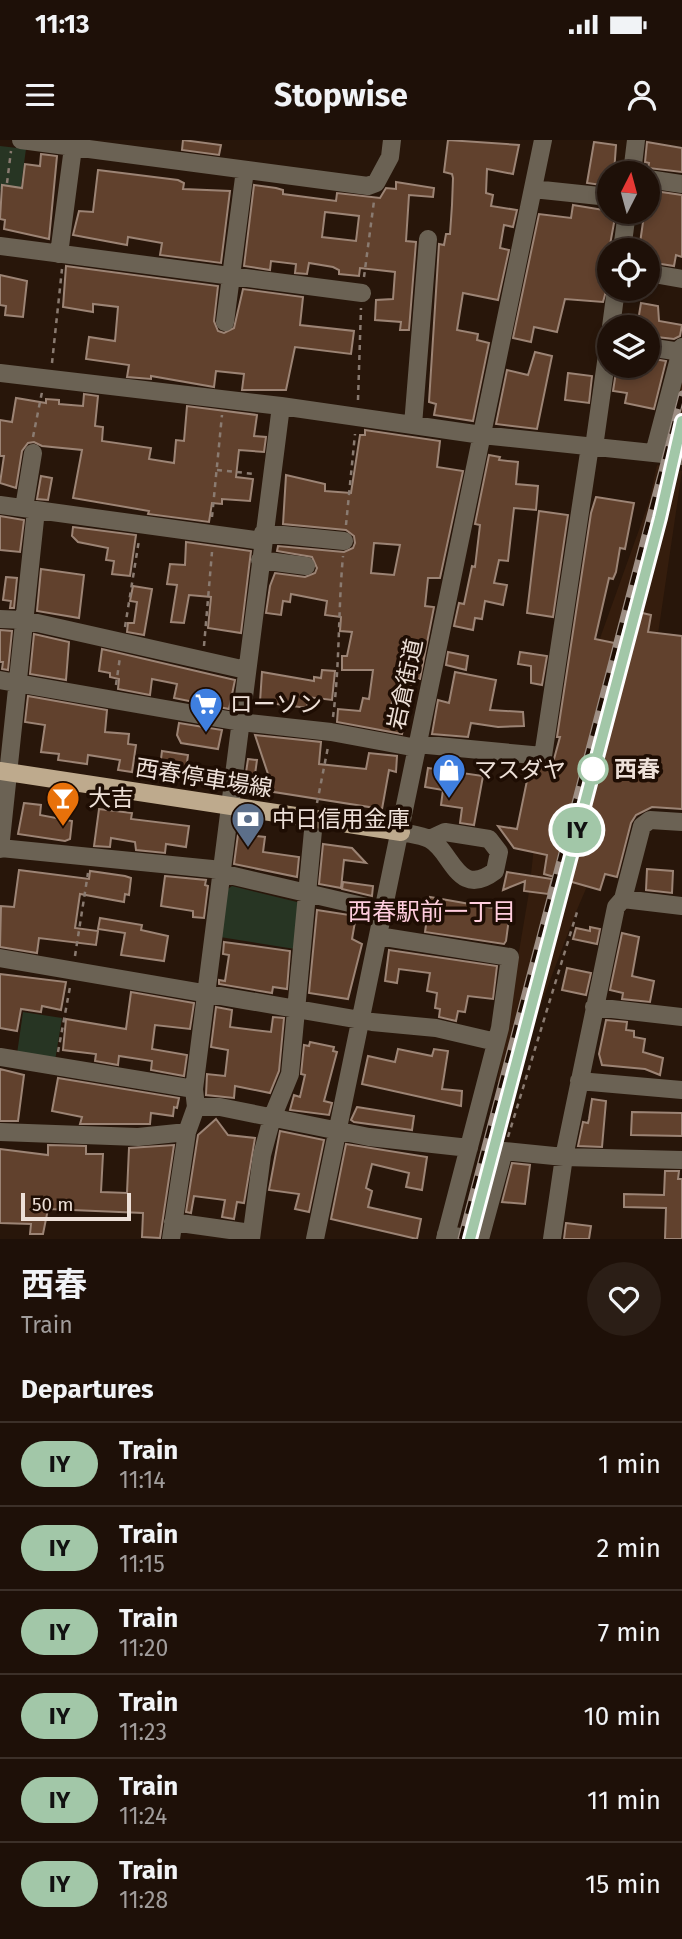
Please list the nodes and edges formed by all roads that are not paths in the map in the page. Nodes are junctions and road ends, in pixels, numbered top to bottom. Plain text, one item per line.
1 (21, 140) edge
2 (392, 140) edge
3 (543, 140) edge
4 (636, 140) edge
5 (73, 144) edge
6 (633, 161) edge
7 (245, 170) junction
8 (660, 181) edge
9 (682, 184) edge
10 (533, 189) junction
11 (597, 196) edge
12 (428, 239) dead end
13 (0, 246) edge
14 (61, 255) junction
15 (660, 275) edge
16 (231, 276) junction
17 (682, 279) edge
18 (362, 293) dead end
19 (225, 322) dead end
20 (660, 348) edge
21 (681, 350) edge
22 (0, 373) edge
23 (603, 378) edge
24 (281, 406) junction
25 (413, 425) junction
26 (482, 435) junction
27 (592, 446) junction
28 (33, 453) road end
29 (654, 453) junction
30 (682, 456) edge
31 (0, 505) edge
32 (30, 509) junction
33 (263, 537) junction
34 (344, 541) road end
35 (260, 560) junction
36 (306, 566) dead end
37 (0, 619) edge
38 (24, 620) junction
39 (246, 670) junction
40 (9, 681) edge
41 (240, 722) junction
42 (417, 746) junction
43 (4, 772) edge
44 (230, 807) junction
45 (315, 812) junction
46 (682, 822) edge
47 (401, 832) junction
48 (430, 839) dead end
49 (0, 849) edge
50 (222, 872) junction
51 (305, 892) junction
52 (623, 900) junction
53 (680, 901) edge
54 (384, 911) junction
55 (378, 936) junction
56 (0, 958) edge
57 (206, 992) junction
58 (594, 1007) junction
59 (296, 1009) junction
60 (682, 1017) edge
61 (360, 1020) junction
62 (496, 1042) junction
63 (0, 1057) edge
64 (579, 1081) junction
65 (682, 1090) edge
66 (195, 1098) junction
67 (271, 1118) junction
68 (0, 1132) edge
69 (187, 1132) junction
70 (338, 1132) junction
71 (469, 1148) junction
72 (564, 1157) junction
73 (682, 1160) edge
74 (172, 1231) edge
75 (251, 1236) edge
76 (446, 1236) edge
77 (316, 1239) edge
78 (468, 1239) edge
79 (480, 1239) edge
80 (552, 1239) edge

1 - 5 street
2 - 7 street
3 - 10 street, 岩倉街道
4 - 6 street
5 - 7 street
5 - 14 street
7 - 16 street
8 - 9 street
10 - 11 street
10 - 26 street, 岩倉街道
12 - 25 street
13 - 14 street
14 - 16 street
15 - 17 street
16 - 18 street
16 - 19 street
20 - 21 street
21 - 29 street
22 - 24 street
23 - 27 street
24 - 25 street
24 - 33 street
25 - 26 street
26 - 27 street
26 - 42 street, 岩倉街道
27 - 29 street
27 - 42 street
28 - 32 street
29 - 30 street
31 - 32 street
32 - 33 street
32 - 38 street
33 - 34 street
33 - 35 street
35 - 36 street
35 - 39 street
37 - 38 street
38 - 39 street
38 - 40 street
39 - 41 street
40 - 41 street
40 - 43 street
41 - 42 street
41 - 44 street
42 - 47 street, 岩倉街道
43 - 44 main road, 西春停車場線
43 - 49 street
44 - 45 main road, 西春停車場線
44 - 50 street
45 - 47 main road, 西春停車場線
45 - 51 street
46 - 52 street
47 - 48 street
47 - 54 street, 岩倉街道
49 - 50 street
50 - 51 street
50 - 57 street
51 - 54 street
51 - 59 street
52 - 53 street
52 - 58 street
54 - 55 street, 岩倉街道
55 - 61 street, 岩倉街道
55 - 62 street
56 - 57 street
57 - 59 street
57 - 66 street
58 - 60 street
58 - 64 street
59 - 61 street
59 - 67 street
61 - 62 street
61 - 70 street, 岩倉街道
62 - 71 street
63 - 66 street
64 - 65 street
64 - 72 street
66 - 67 street
66 - 69 street
67 - 70 street
67 - 75 street
68 - 69 street
69 - 74 street
70 - 71 street
70 - 77 street, 岩倉街道
71 - 76 street
72 - 73 street
72 - 79 street
72 - 80 street
74 - 75 street
76 - 78 street

